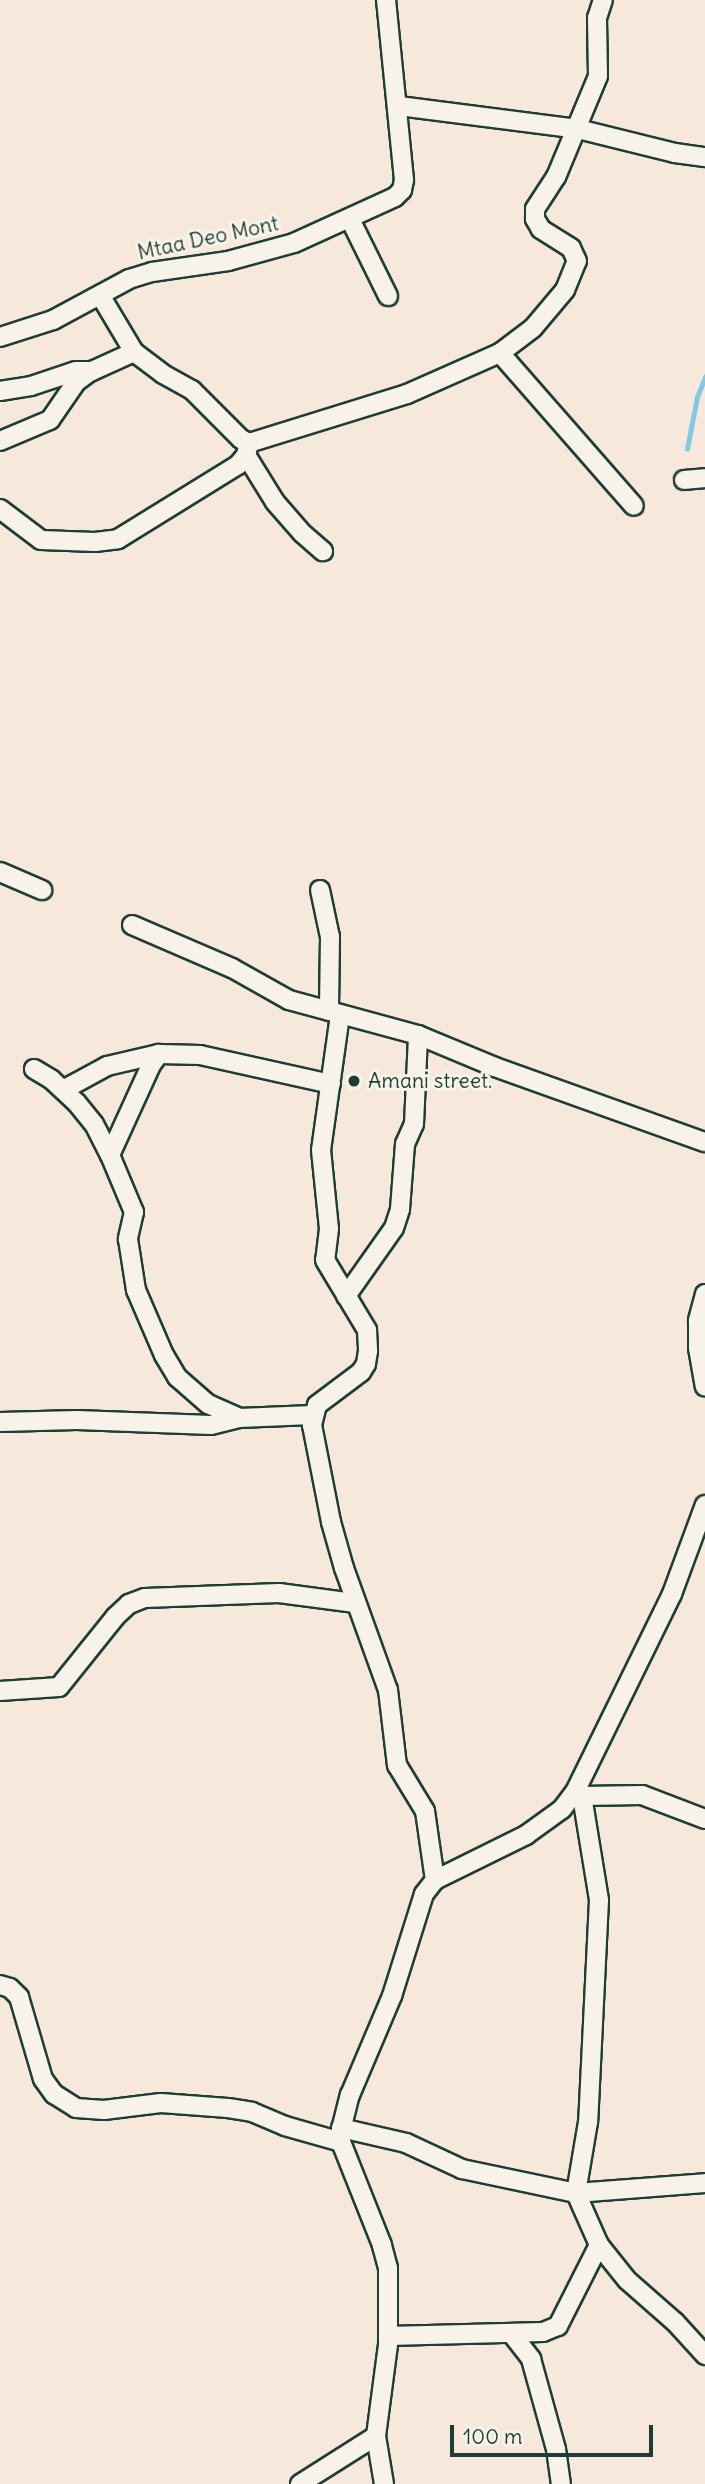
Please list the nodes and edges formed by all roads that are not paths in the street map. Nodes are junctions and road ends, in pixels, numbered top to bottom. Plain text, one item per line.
1 (386, 0) edge
2 (603, 0) edge
3 (399, 106) junction
4 (578, 129) junction
5 (705, 157) edge
6 (350, 219) junction
7 (100, 295) junction
8 (388, 296) dead end
9 (0, 337) edge
10 (134, 352) junction
11 (500, 353) junction
12 (92, 371) junction
13 (0, 391) edge
14 (0, 440) edge
15 (247, 449) junction
16 (705, 478) edge
17 (684, 480) dead end
18 (634, 506) dead end
19 (0, 509) edge
20 (323, 551) dead end
21 (0, 872) edge
22 (43, 890) dead end
23 (320, 890) dead end
24 (132, 925) dead end
25 (335, 1013) junction
26 (418, 1035) junction
27 (159, 1054) junction
28 (34, 1069) dead end
29 (331, 1084) junction
30 (63, 1090) junction
31 (705, 1142) edge
32 (110, 1155) junction
33 (705, 1294) edge
34 (346, 1296) junction
35 (702, 1321) edge
36 (705, 1386) edge
37 (312, 1415) junction
38 (239, 1418) junction
39 (0, 1422) edge
40 (705, 1505) edge
41 (355, 1603) junction
42 (0, 1691) edge
43 (579, 1794) junction
44 (705, 1819) edge
45 (435, 1880) junction
46 (0, 1985) edge
47 (341, 2135) junction
48 (705, 2183) edge
49 (576, 2193) junction
50 (599, 2245) junction
51 (511, 2333) junction
52 (698, 2334) edge
53 (388, 2336) junction
54 (705, 2355) edge
55 (376, 2436) junction
56 (300, 2484) edge
57 (384, 2484) edge
58 (561, 2484) edge

1 - 3 street, Mtaa Deo Mont
2 - 4 street
3 - 4 street
3 - 6 street, Mtaa Deo Mont
4 - 5 street
4 - 11 street
6 - 7 street, Mtaa Deo Mont
6 - 8 street
7 - 9 street, Mtaa Deo Mont
7 - 10 street
10 - 12 street
10 - 15 street
11 - 15 street
11 - 18 street
12 - 13 street
12 - 14 street
15 - 19 street
15 - 20 street
16 - 17 street
21 - 22 street
23 - 25 street
24 - 25 street
25 - 26 street
25 - 29 street
26 - 31 street
26 - 34 street
27 - 29 street
27 - 30 street
27 - 32 street
28 - 30 street
29 - 34 street
30 - 32 street
32 - 38 street
33 - 35 street
34 - 37 street
35 - 36 street
37 - 38 street
37 - 41 street
38 - 39 street
40 - 43 street
41 - 42 street
41 - 45 street
43 - 44 street
43 - 45 street
43 - 49 street
45 - 47 street
46 - 47 street
47 - 49 street
47 - 53 street
48 - 49 street
49 - 50 street
50 - 51 street
50 - 52 street
51 - 53 street
51 - 58 street
52 - 54 street
53 - 55 street
55 - 56 street
55 - 57 street

